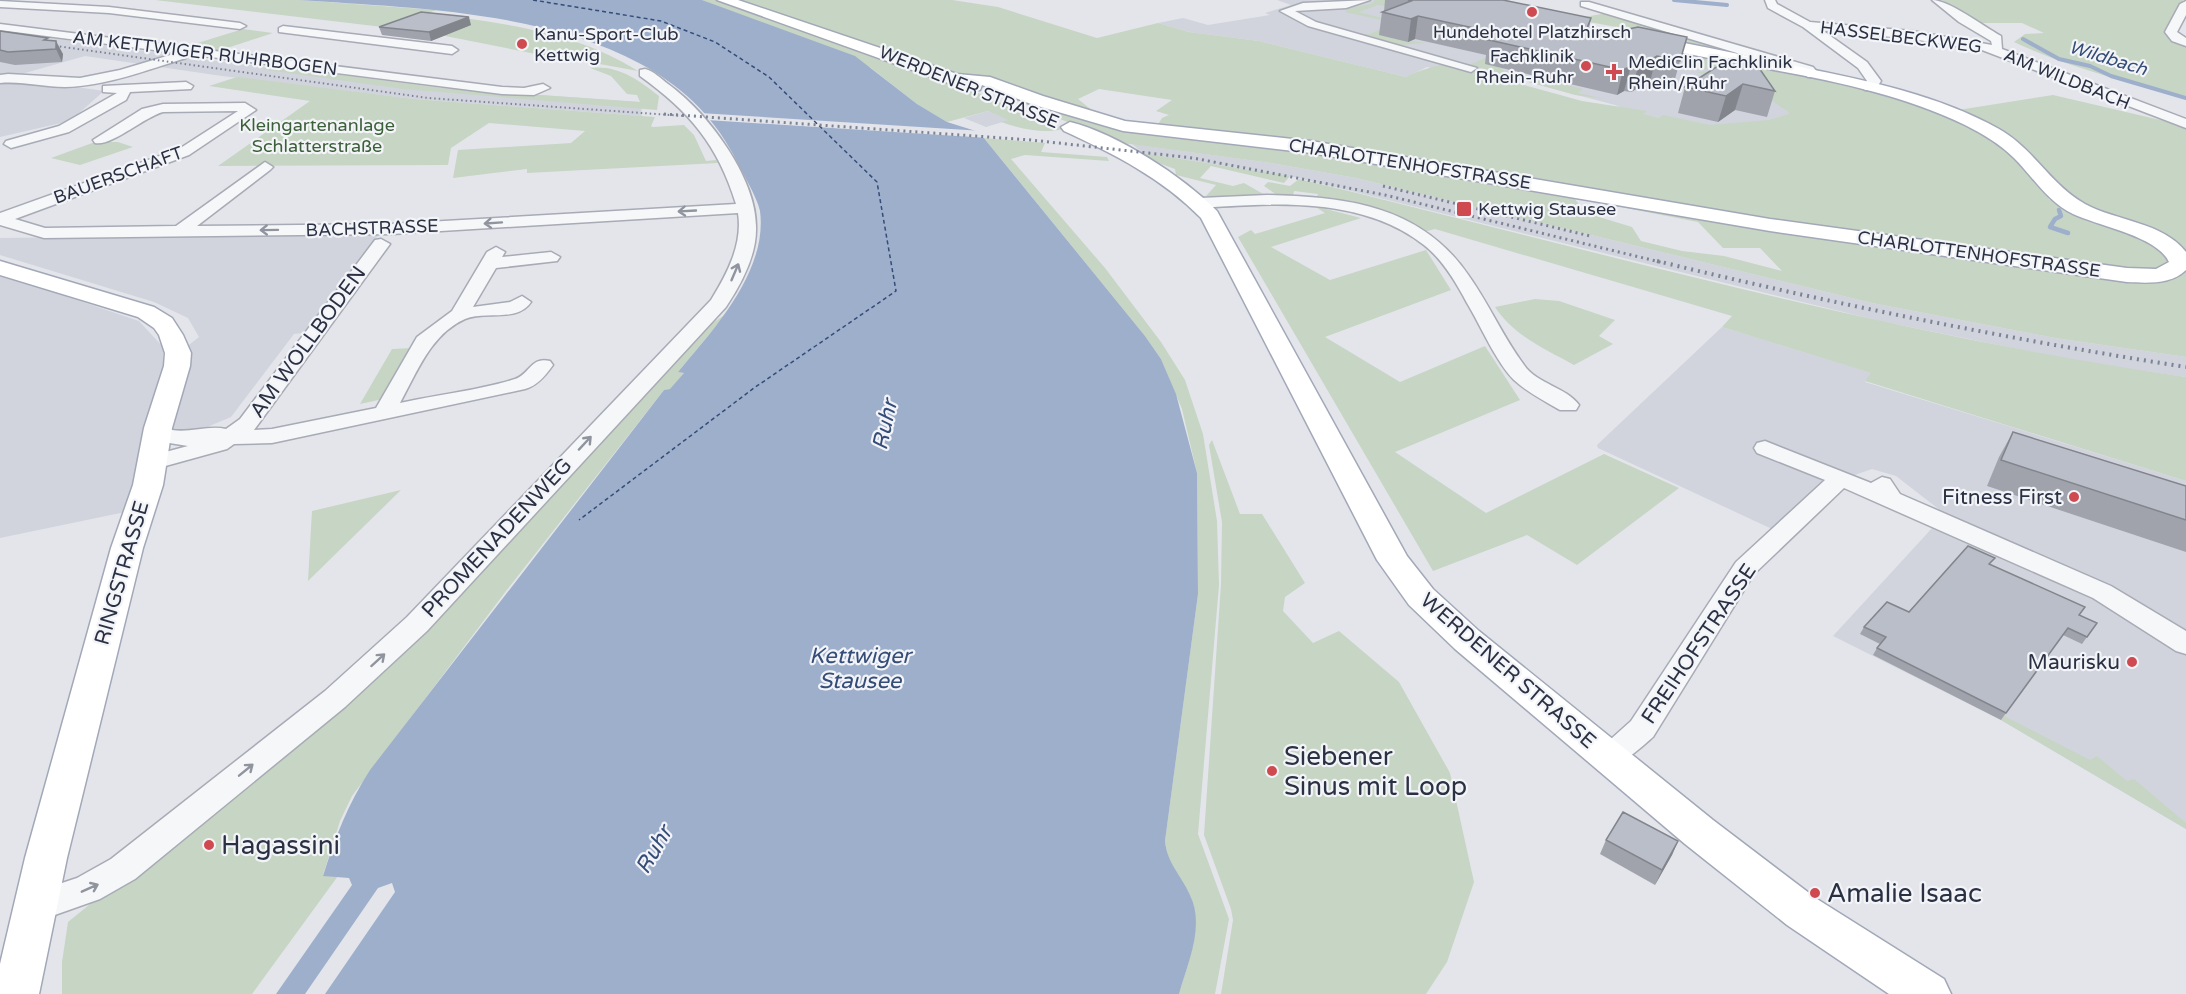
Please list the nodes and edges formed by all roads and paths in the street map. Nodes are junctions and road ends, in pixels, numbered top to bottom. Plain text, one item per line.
1 (724, 0) edge
2 (1365, 0) edge
3 (1770, 0) edge
4 (1937, 0) edge
5 (1282, 1) edge
6 (0, 4) edge
7 (1585, 4) dead end
8 (2186, 4) edge
9 (1298, 6) junction
10 (94, 9) junction
11 (297, 25) dead end
12 (1807, 25) junction
13 (240, 26) dead end
14 (0, 27) edge
15 (19, 30) junction
16 (1632, 38) edge
17 (2186, 42) edge
18 (1995, 50) junction
19 (188, 53) junction
20 (1471, 68) dead end
21 (645, 74) dead end
22 (1813, 74) junction
23 (392, 75) junction
24 (0, 79) edge
25 (955, 79) junction
26 (66, 82) junction
27 (186, 86) dead end
28 (1870, 87) junction
29 (122, 88) junction
30 (543, 88) dead end
31 (109, 105) junction
32 (163, 108) junction
33 (2186, 124) edge
34 (100, 140) dead end
35 (11, 144) dead end
36 (265, 168) dead end
37 (1200, 203) junction
38 (746, 208) junction
39 (0, 219) edge
40 (179, 232) junction
41 (381, 244) dead end
42 (551, 256) dead end
43 (0, 268) edge
44 (522, 302) dead end
45 (460, 314) junction
46 (543, 366) dead end
47 (1568, 405) dead end
48 (384, 412) junction
49 (232, 437) junction
50 (154, 446) junction
51 (1765, 448) dead end
52 (1841, 478) junction
53 (2186, 644) edge
54 (1605, 755) junction
55 (35, 907) junction
56 (1904, 989) edge
57 (16, 994) edge

1 - 25 main road, WERDENER STRASSE
2 - 9 street
3 - 12 street
4 - 18 street, AM WILDBACH
5 - 9 street
6 - 10 street, AM KETTWIGER RUHRBOGEN
7 - 22 street
8 - 17 street
9 - 20 street
10 - 13 street, AM KETTWIGER RUHRBOGEN
10 - 15 street, AM KETTWIGER RUHRBOGEN
11 - 23 street, AM KETTWIGER RUHRBOGEN
12 - 18 street, HASSELBECKWEG
12 - 28 street
14 - 15 street, AM KETTWIGER RUHRBOGEN
15 - 19 street, AM KETTWIGER RUHRBOGEN
16 - 22 main road, CHARLOTTENHOFSTRASSE
18 - 33 street, AM WILDBACH
19 - 23 street, AM KETTWIGER RUHRBOGEN
19 - 26 street
21 - 38 street, PROMENADENWEG
22 - 28 main road, CHARLOTTENHOFSTRASSE
23 - 30 street, AM KETTWIGER RUHRBOGEN
24 - 26 street
25 - 28 main road, CHARLOTTENHOFSTRASSE
25 - 37 main road, WERDENER STRASSE
26 - 29 street
27 - 29 street
29 - 31 street, BAUERSCHAFT
31 - 32 street, BAUERSCHAFT
31 - 35 street, BAUERSCHAFT
32 - 34 street, BAUERSCHAFT
32 - 39 street, BAUERSCHAFT
36 - 40 street
37 - 47 street
37 - 54 main road, WERDENER STRASSE
38 -> 40 street, BACHSTRASSE
55 -> 38 street, PROMENADENWEG
39 - 40 street, BACHSTRASSE
41 - 49 street, AM WOLLBODEN
42 - 45 street
43 - 50 main road, RINGSTRASSE
44 - 45 street
45 - 48 street
46 - 48 street
48 - 49 street
49 - 50 street
49 - 50 street
50 - 55 main road, RINGSTRASSE
51 - 52 street
52 - 53 street
52 - 54 street, FREIHOFSTRASSE
54 - 56 main road, WERDENER STRASSE
55 - 57 main road, RINGSTRASSE

